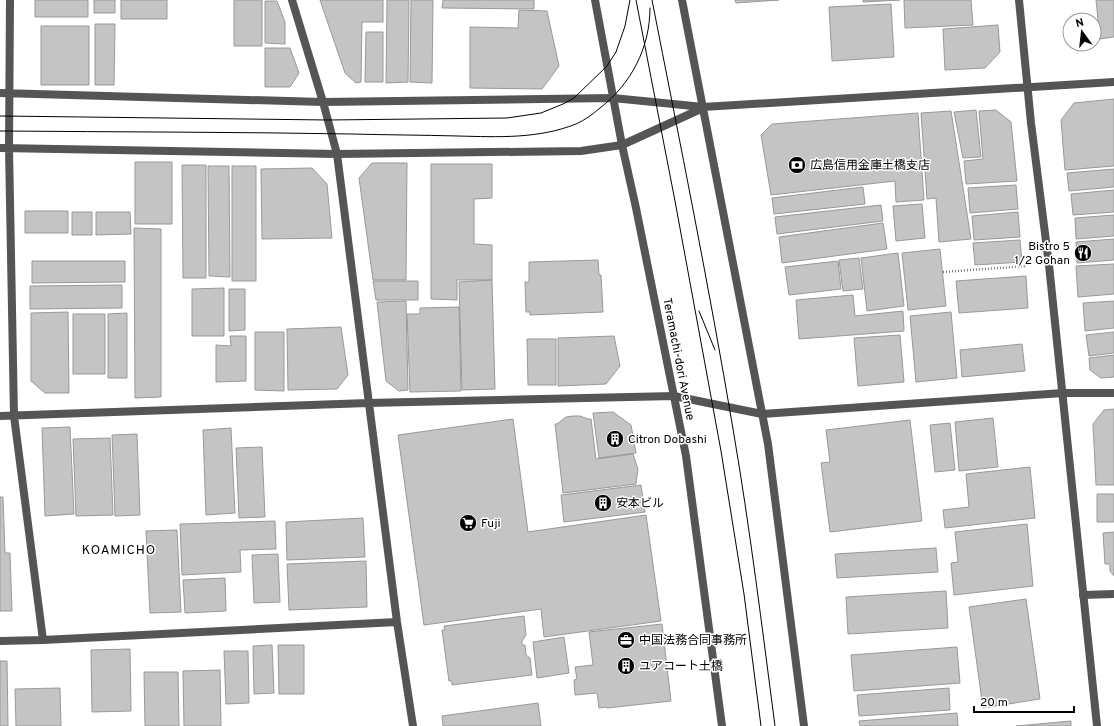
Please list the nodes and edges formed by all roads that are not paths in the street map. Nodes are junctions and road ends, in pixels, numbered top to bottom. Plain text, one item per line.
1 (10, 0) edge
2 (292, 0) edge
3 (595, 0) edge
4 (682, 0) edge
5 (1019, 0) edge
6 (1114, 82) edge
7 (1028, 87) junction
8 (0, 93) edge
9 (9, 93) junction
10 (614, 98) junction
11 (323, 102) junction
12 (703, 107) junction
13 (622, 144) junction
14 (0, 148) edge
15 (9, 148) junction
16 (337, 154) junction
17 (1063, 393) junction
18 (1114, 393) edge
19 (674, 396) junction
20 (368, 403) junction
21 (762, 414) junction
22 (0, 416) edge
23 (14, 416) junction
24 (1083, 594) junction
25 (1114, 594) edge
26 (397, 622) junction
27 (43, 640) junction
28 (0, 641) edge
29 (413, 726) edge
30 (722, 726) edge
31 (804, 726) edge
32 (1097, 726) edge

1 - 9 street
2 - 11 street
3 - 10 street, Teramachi-dori Avenue
4 - 12 street
5 - 7 street
6 - 7 street
7 - 12 street
7 - 17 street
8 - 9 street
9 - 11 street
9 - 15 street
10 - 11 street
10 - 12 street
10 - 13 street, Teramachi-dori Avenue
11 - 16 street
12 - 13 street
12 - 21 street
13 - 16 street
13 - 19 street, Teramachi-dori Avenue
14 - 15 street
15 - 16 street
15 - 23 street
16 - 20 street
17 - 18 street
17 - 21 street
17 - 24 street
19 - 20 street
19 - 21 street
19 - 30 street, Teramachi-dori Avenue
20 - 23 street
20 - 26 street
21 - 31 street
22 - 23 street
23 - 27 street
24 - 25 street
24 - 32 street
26 - 27 street
26 - 29 street
27 - 28 street

